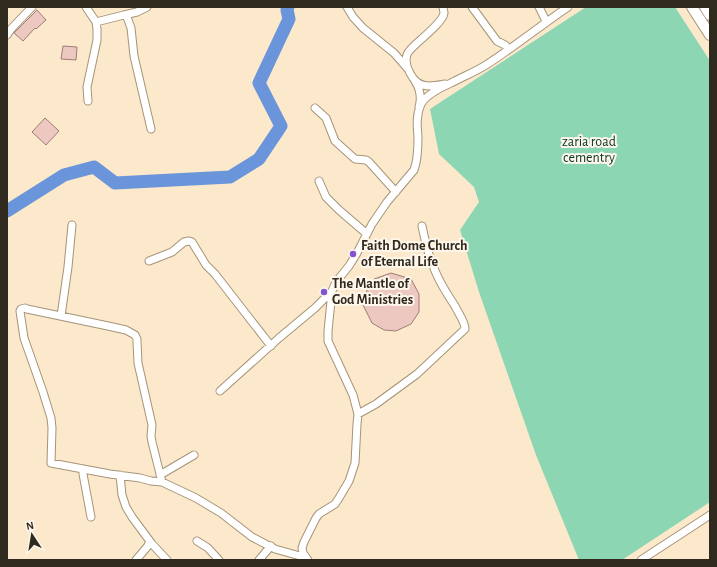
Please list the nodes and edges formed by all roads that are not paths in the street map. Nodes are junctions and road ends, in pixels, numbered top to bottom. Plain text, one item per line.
1 (32, 7) edge
2 (86, 7) edge
3 (147, 7) edge
4 (347, 7) edge
5 (443, 7) edge
6 (472, 7) edge
7 (539, 7) edge
8 (568, 7) edge
9 (692, 7) edge
10 (705, 7) edge
11 (124, 15) junction
12 (710, 15) edge
13 (546, 21) junction
14 (96, 22) junction
15 (7, 35) edge
16 (710, 35) edge
17 (509, 49) junction
18 (408, 69) junction
19 (414, 79) junction
20 (453, 82) junction
21 (88, 101) dead end
22 (315, 108) dead end
23 (418, 113) junction
24 (151, 129) dead end
25 (319, 182) dead end
26 (396, 192) junction
27 (72, 225) dead end
28 (422, 226) dead end
29 (367, 234) junction
30 (149, 261) dead end
31 (332, 291) junction
32 (61, 316) junction
33 (271, 346) junction
34 (220, 391) dead end
35 (358, 414) junction
36 (194, 455) dead end
37 (82, 469) junction
38 (120, 475) junction
39 (161, 478) junction
40 (710, 515) edge
41 (91, 517) dead end
42 (198, 541) dead end
43 (150, 542) junction
44 (270, 546) junction
45 (136, 560) edge
46 (167, 560) edge
47 (219, 560) edge
48 (259, 560) edge
49 (307, 560) edge
50 (642, 560) edge

1 - 15 street
2 - 14 street
3 - 11 street
4 - 18 street
5 - 18 street
6 - 17 street
7 - 13 street
8 - 13 street
9 - 16 highway
10 - 12 highway
11 - 14 street
11 - 24 street
13 - 17 street
14 - 21 street
17 - 20 street
18 - 19 street
19 - 20 street
19 - 23 street
20 - 23 street
22 - 26 street
23 - 26 street
25 - 29 street
26 - 29 street
27 - 32 street
28 - 35 street
29 - 31 street
30 - 33 street
31 - 33 street
31 - 35 street
32 - 37 street
32 - 39 street
33 - 34 street
35 - 49 street
36 - 39 street
37 - 38 street
37 - 41 street
38 - 39 street
38 - 43 street
39 - 44 street
40 - 50 street
42 - 47 street
43 - 45 street
43 - 46 street
44 - 48 street
44 - 49 street

